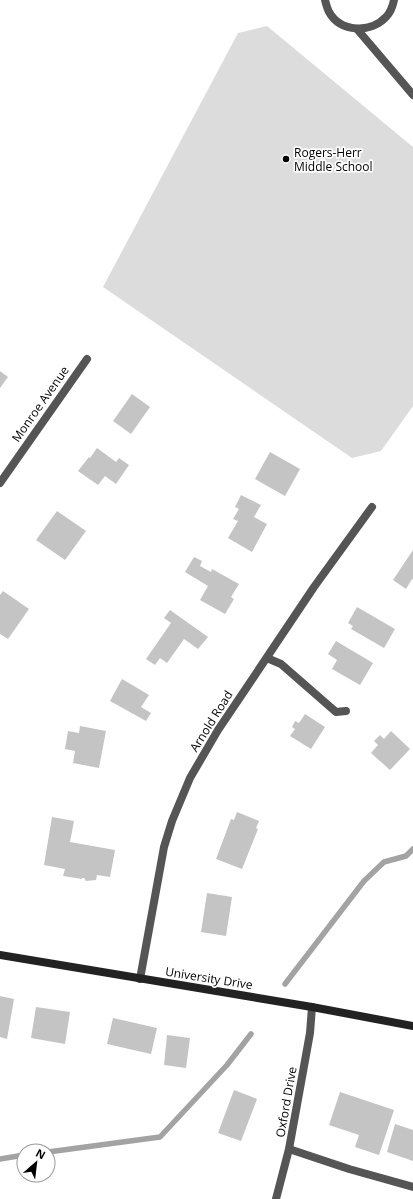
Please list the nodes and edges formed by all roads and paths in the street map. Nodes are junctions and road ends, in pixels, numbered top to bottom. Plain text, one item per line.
1 (325, 0) edge
2 (394, 0) edge
3 (357, 29) junction
4 (413, 95) edge
5 (87, 358) dead end
6 (0, 483) edge
7 (372, 507) dead end
8 (267, 658) junction
9 (346, 711) dead end
10 (0, 955) edge
11 (140, 979) junction
12 (312, 1007) junction
13 (413, 1026) edge
14 (289, 1149) junction
15 (413, 1187) edge
16 (276, 1199) edge

1 - 3 street
2 - 3 street
3 - 4 street
5 - 6 street, Monroe Avenue
7 - 8 street, Arnold Road
8 - 9 street
8 - 11 street, Arnold Road
10 - 11 main road, University Drive
11 - 12 main road, University Drive
12 - 13 main road, University Drive
12 - 14 street, Oxford Drive
14 - 15 street
14 - 16 street, Oxford Drive

